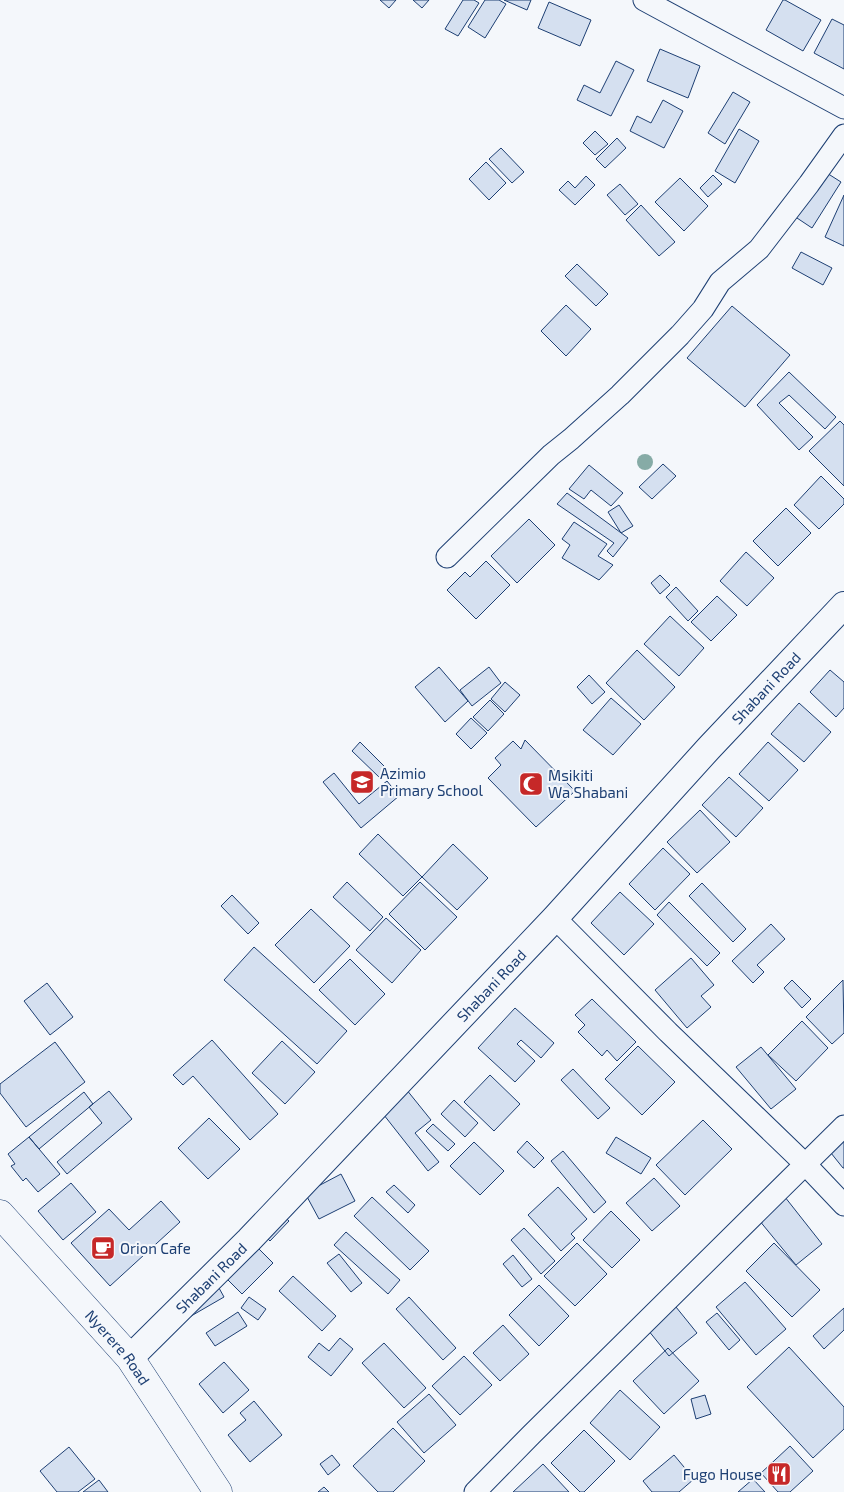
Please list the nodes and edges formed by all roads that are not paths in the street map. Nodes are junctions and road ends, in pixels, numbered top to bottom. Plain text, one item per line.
1 (644, 0) edge
2 (844, 108) edge
3 (844, 134) edge
4 (447, 557) dead end
5 (844, 605) edge
6 (556, 918) junction
7 (844, 1126) edge
8 (806, 1165) junction
9 (844, 1205) edge
10 (0, 1214) edge
11 (130, 1358) junction
12 (218, 1492) edge
13 (475, 1492) edge

1 - 2 street
3 - 4 street
5 - 6 street, Shabani Road
6 - 8 street
6 - 11 street, Shabani Road
7 - 8 street
8 - 9 street
8 - 13 street
10 - 11 main road, Nyerere Road
11 - 12 main road, Nyerere Road

